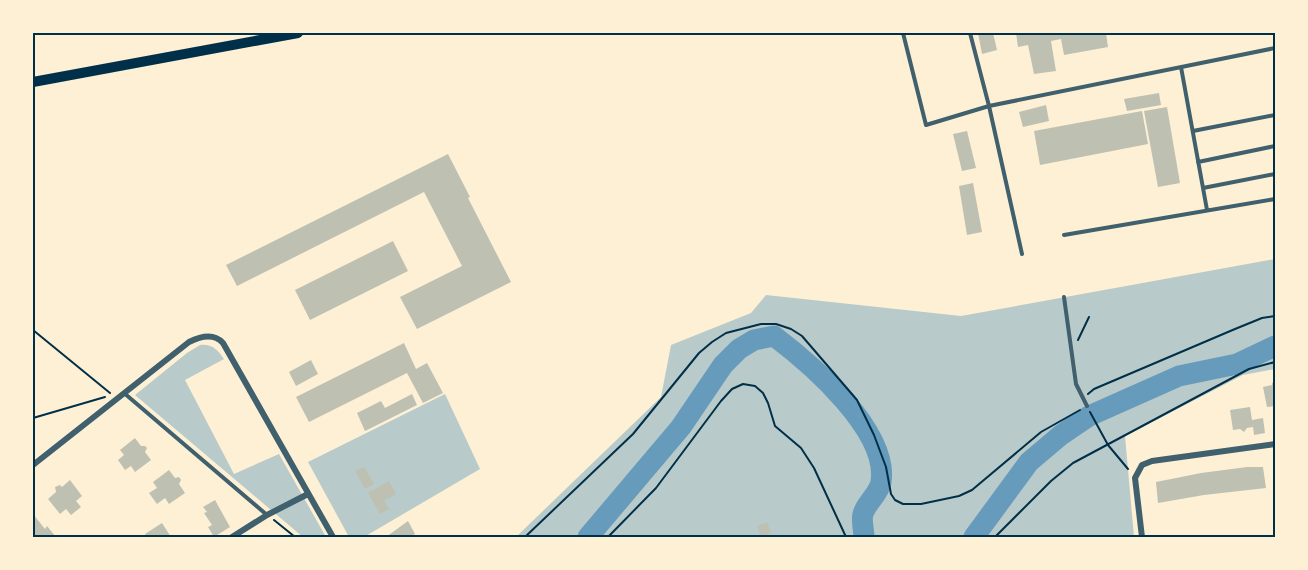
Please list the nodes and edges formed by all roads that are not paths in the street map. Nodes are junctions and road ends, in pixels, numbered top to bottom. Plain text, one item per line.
1 (298, 33) edge
2 (903, 33) edge
3 (970, 33) edge
4 (1275, 48) edge
5 (1181, 67) junction
6 (33, 82) edge
7 (989, 106) junction
8 (1275, 115) edge
9 (1193, 132) junction
10 (1275, 146) edge
11 (1198, 162) junction
12 (1275, 174) edge
13 (1203, 188) junction
14 (1275, 199) edge
15 (1207, 210) junction
16 (1064, 235) dead end
17 (1022, 254) dead end
18 (1064, 297) dead end
19 (124, 393) junction
20 (1088, 406) road end
21 (1275, 444) edge
22 (33, 465) edge
23 (308, 494) junction
24 (267, 515) junction
25 (232, 537) edge
26 (333, 537) edge
27 (1142, 537) edge

1 - 6 main road
2 - 7 lane
3 - 7 lane
4 - 5 lane
5 - 7 lane
5 - 9 lane
7 - 17 lane
8 - 9 lane
9 - 11 lane
10 - 11 lane
11 - 13 lane
12 - 13 lane
13 - 15 lane
14 - 15 lane
15 - 16 lane
18 - 20 lane
19 - 22 street
19 - 23 street
19 - 24 lane
21 - 27 street
23 - 24 street
23 - 26 street
24 - 25 street

